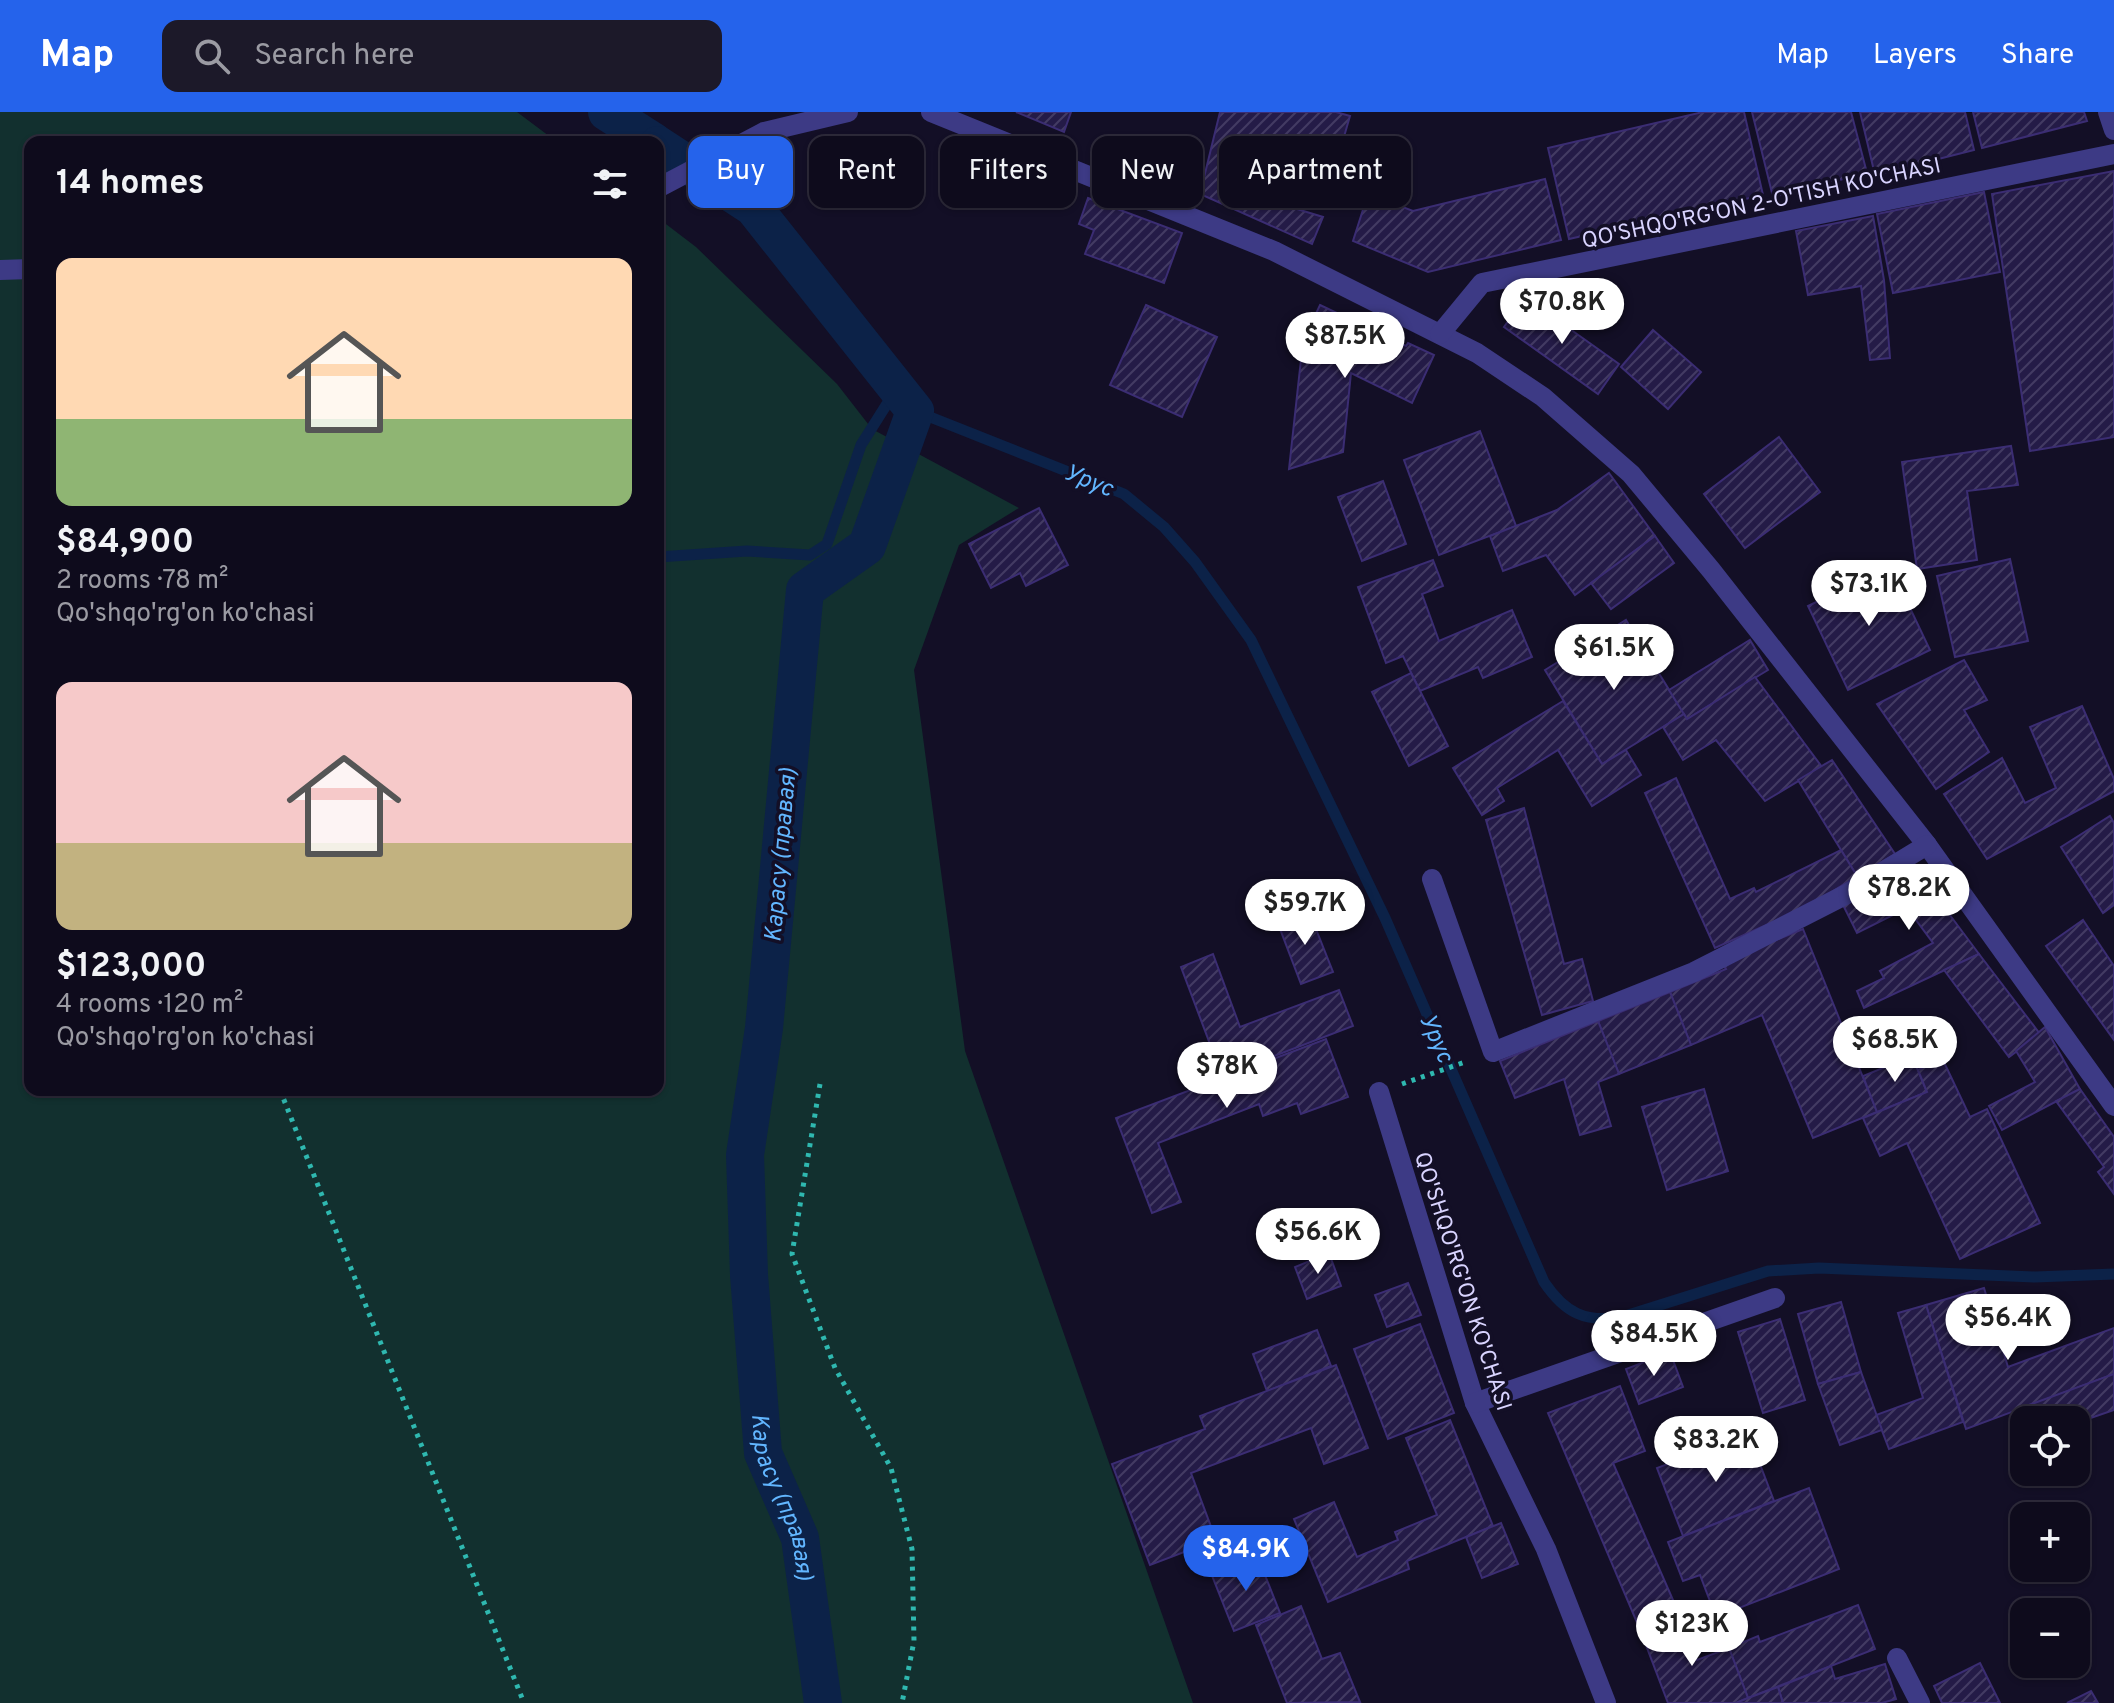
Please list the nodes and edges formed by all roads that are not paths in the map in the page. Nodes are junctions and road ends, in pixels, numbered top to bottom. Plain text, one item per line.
1 (848, 112) edge
2 (931, 112) edge
3 (2108, 112) edge
4 (2114, 130) edge
5 (2114, 154) edge
6 (664, 186) edge
7 (24, 269) edge
8 (0, 270) edge
9 (1440, 334) junction
10 (1927, 845) junction
11 (1432, 879) dead end
12 (1379, 1092) road end
13 (2114, 1106) edge
14 (1775, 1298) dead end
15 (1475, 1403) junction
16 (1897, 1658) dead end
17 (1606, 1703) edge
18 (1920, 1703) edge

1 - 6 street
2 - 9 street
3 - 4 street
5 - 9 street, QO'SHQO'RG'ON 2-O'TISH KO'CHASI
7 - 8 street
9 - 10 street
10 - 11 street
10 - 13 street
12 - 15 street, QO'SHQO'RG'ON KO'CHASI
14 - 15 street
15 - 17 street, QO'SHQO'RG'ON KO'CHASI
16 - 18 street

